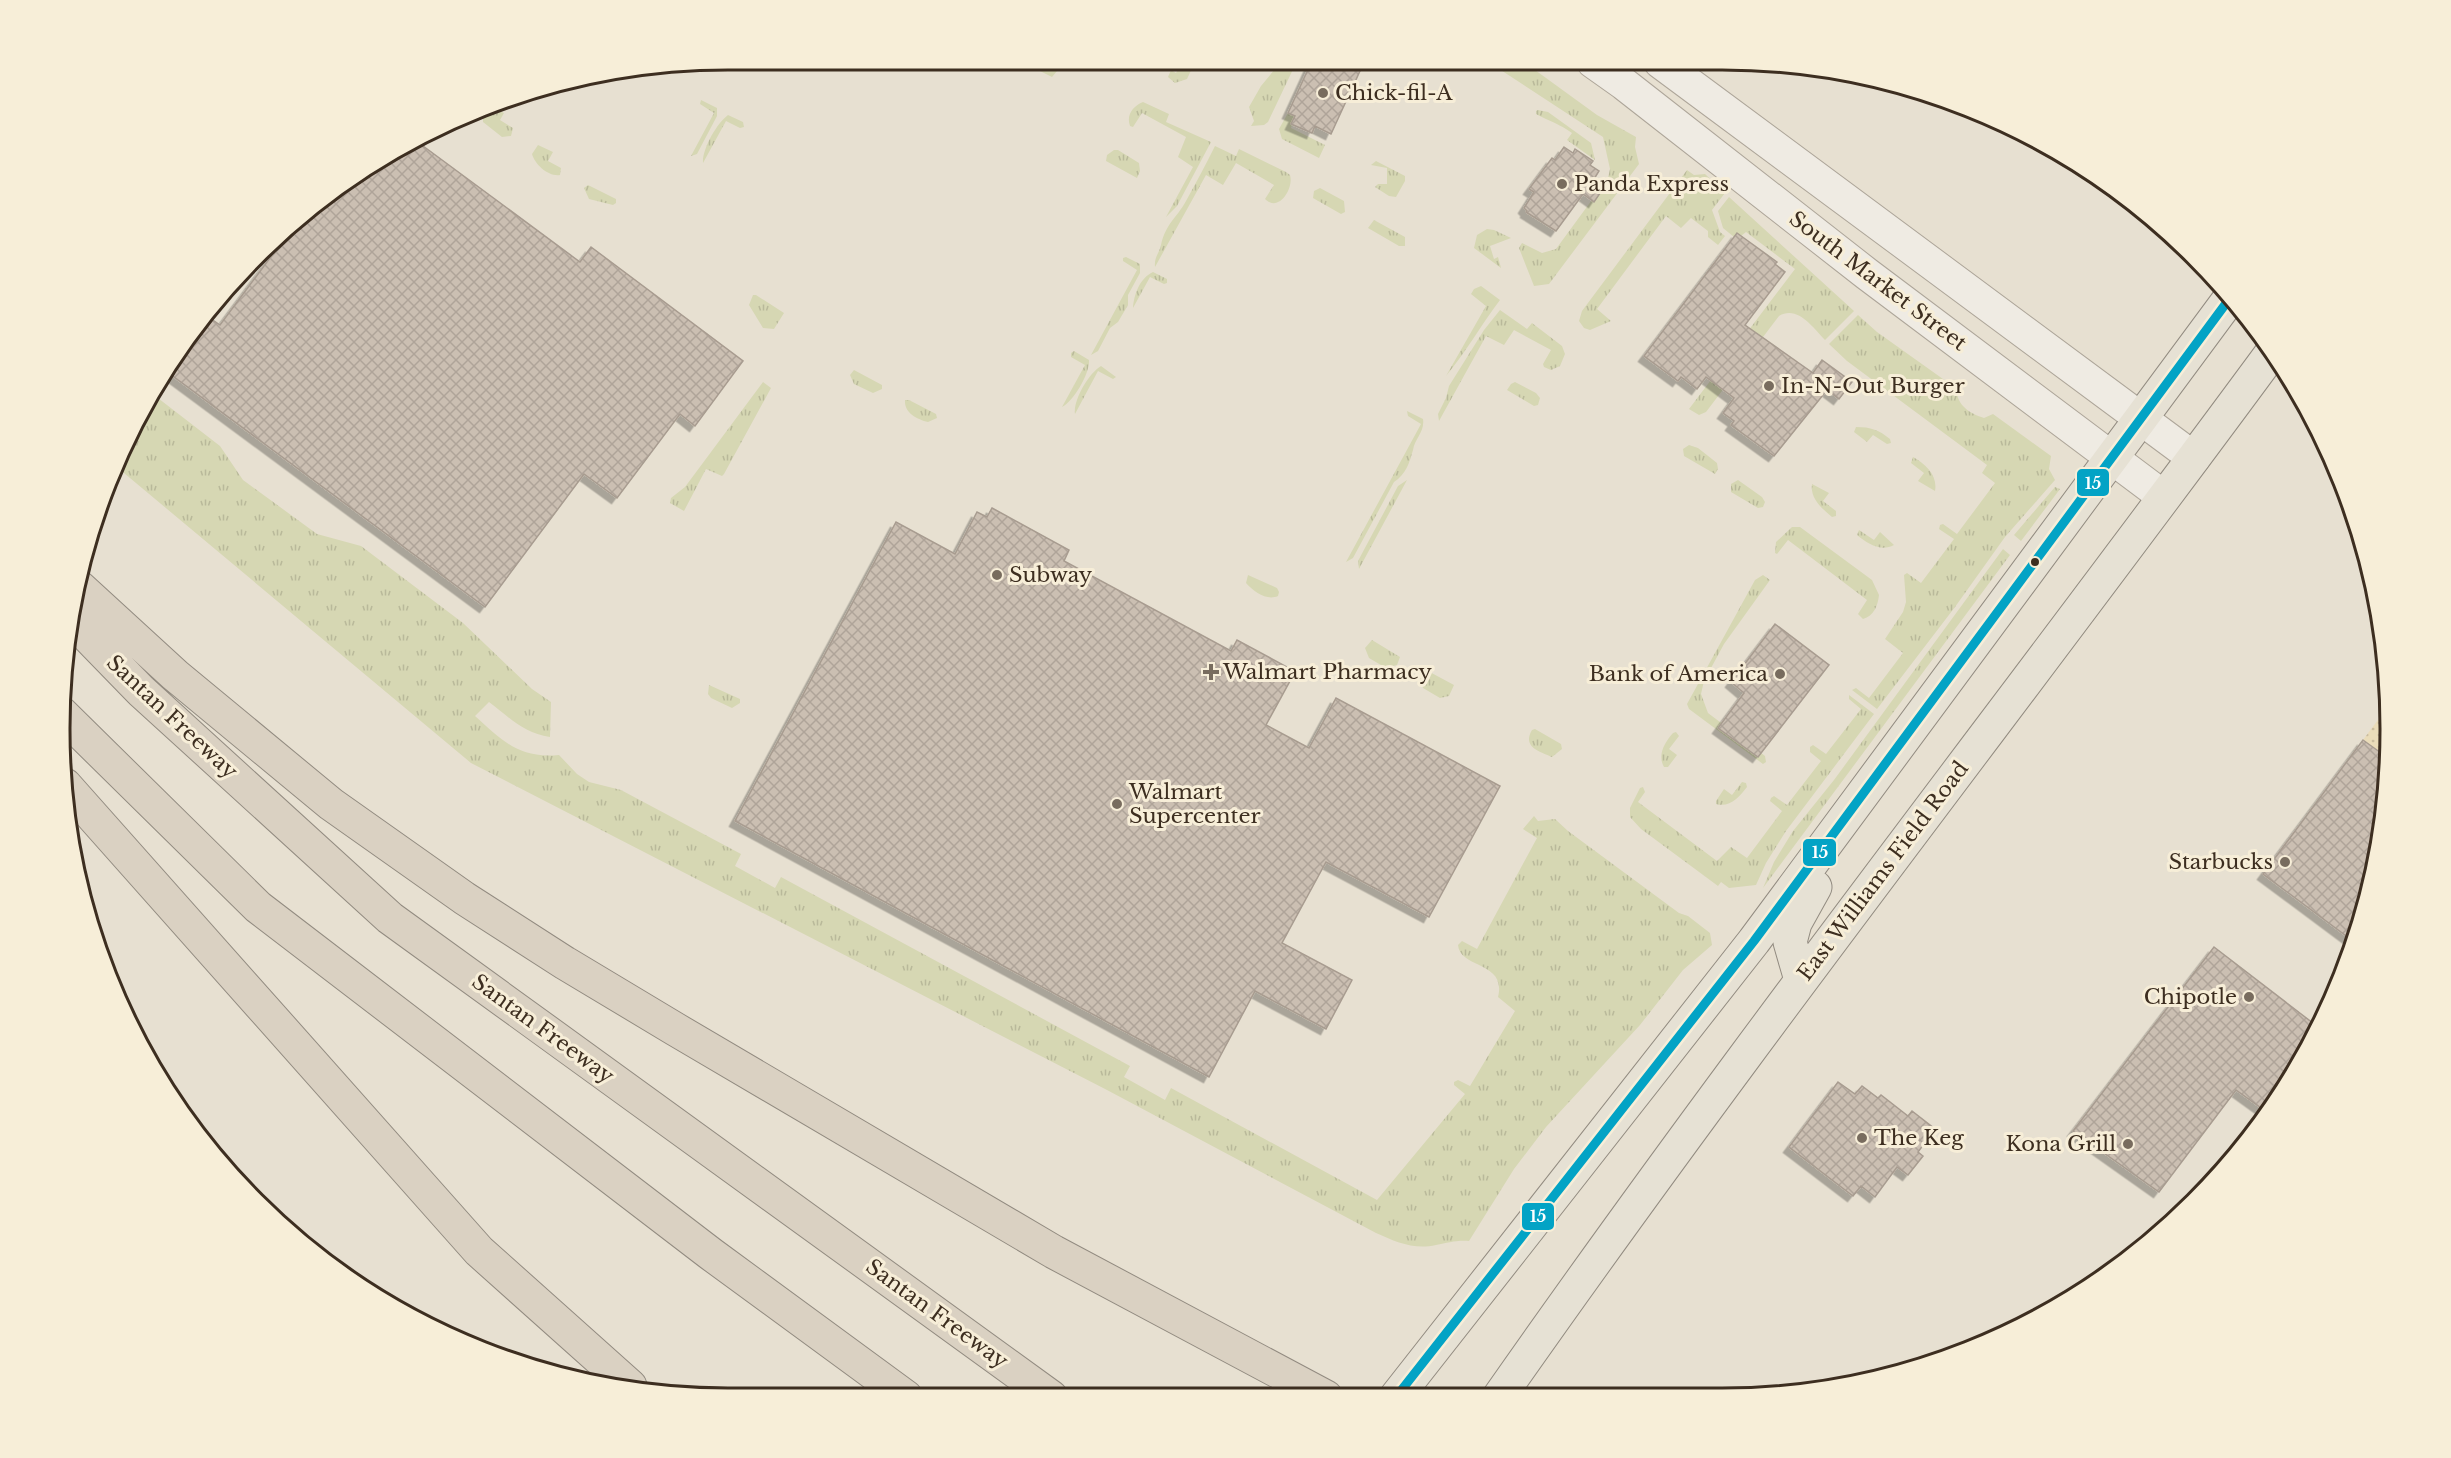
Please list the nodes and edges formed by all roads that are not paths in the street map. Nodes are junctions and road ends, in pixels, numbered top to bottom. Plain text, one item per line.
1 (1604, 70) edge
2 (1671, 70) edge
3 (2225, 305) edge
4 (2267, 359) edge
5 (2141, 416) junction
6 (2111, 457) junction
7 (2194, 458) junction
8 (2164, 497) junction
9 (85, 593) edge
10 (79, 627) edge
11 (70, 722) edge
12 (74, 794) edge
13 (1854, 805) junction
14 (1802, 980) junction
15 (622, 1378) edge
16 (895, 1388) edge
17 (1040, 1388) edge
18 (1311, 1388) edge
19 (1402, 1388) edge
20 (1505, 1388) edge

1 - 6 street, South Market Street
2 - 5 street
3 - 5 main road
4 - 7 main road, East Williams Field Road
5 - 6 main road
5 - 7 street
6 - 8 street, South Market Street
6 - 13 main road
7 - 8 main road, East Williams Field Road
8 - 14 main road, East Williams Field Road
9 - 18 highway
10 - 17 highway, Santan Freeway
11 - 16 highway
12 - 15 highway
13 - 14 main road
13 - 19 main road
14 - 20 main road, East Williams Field Road

